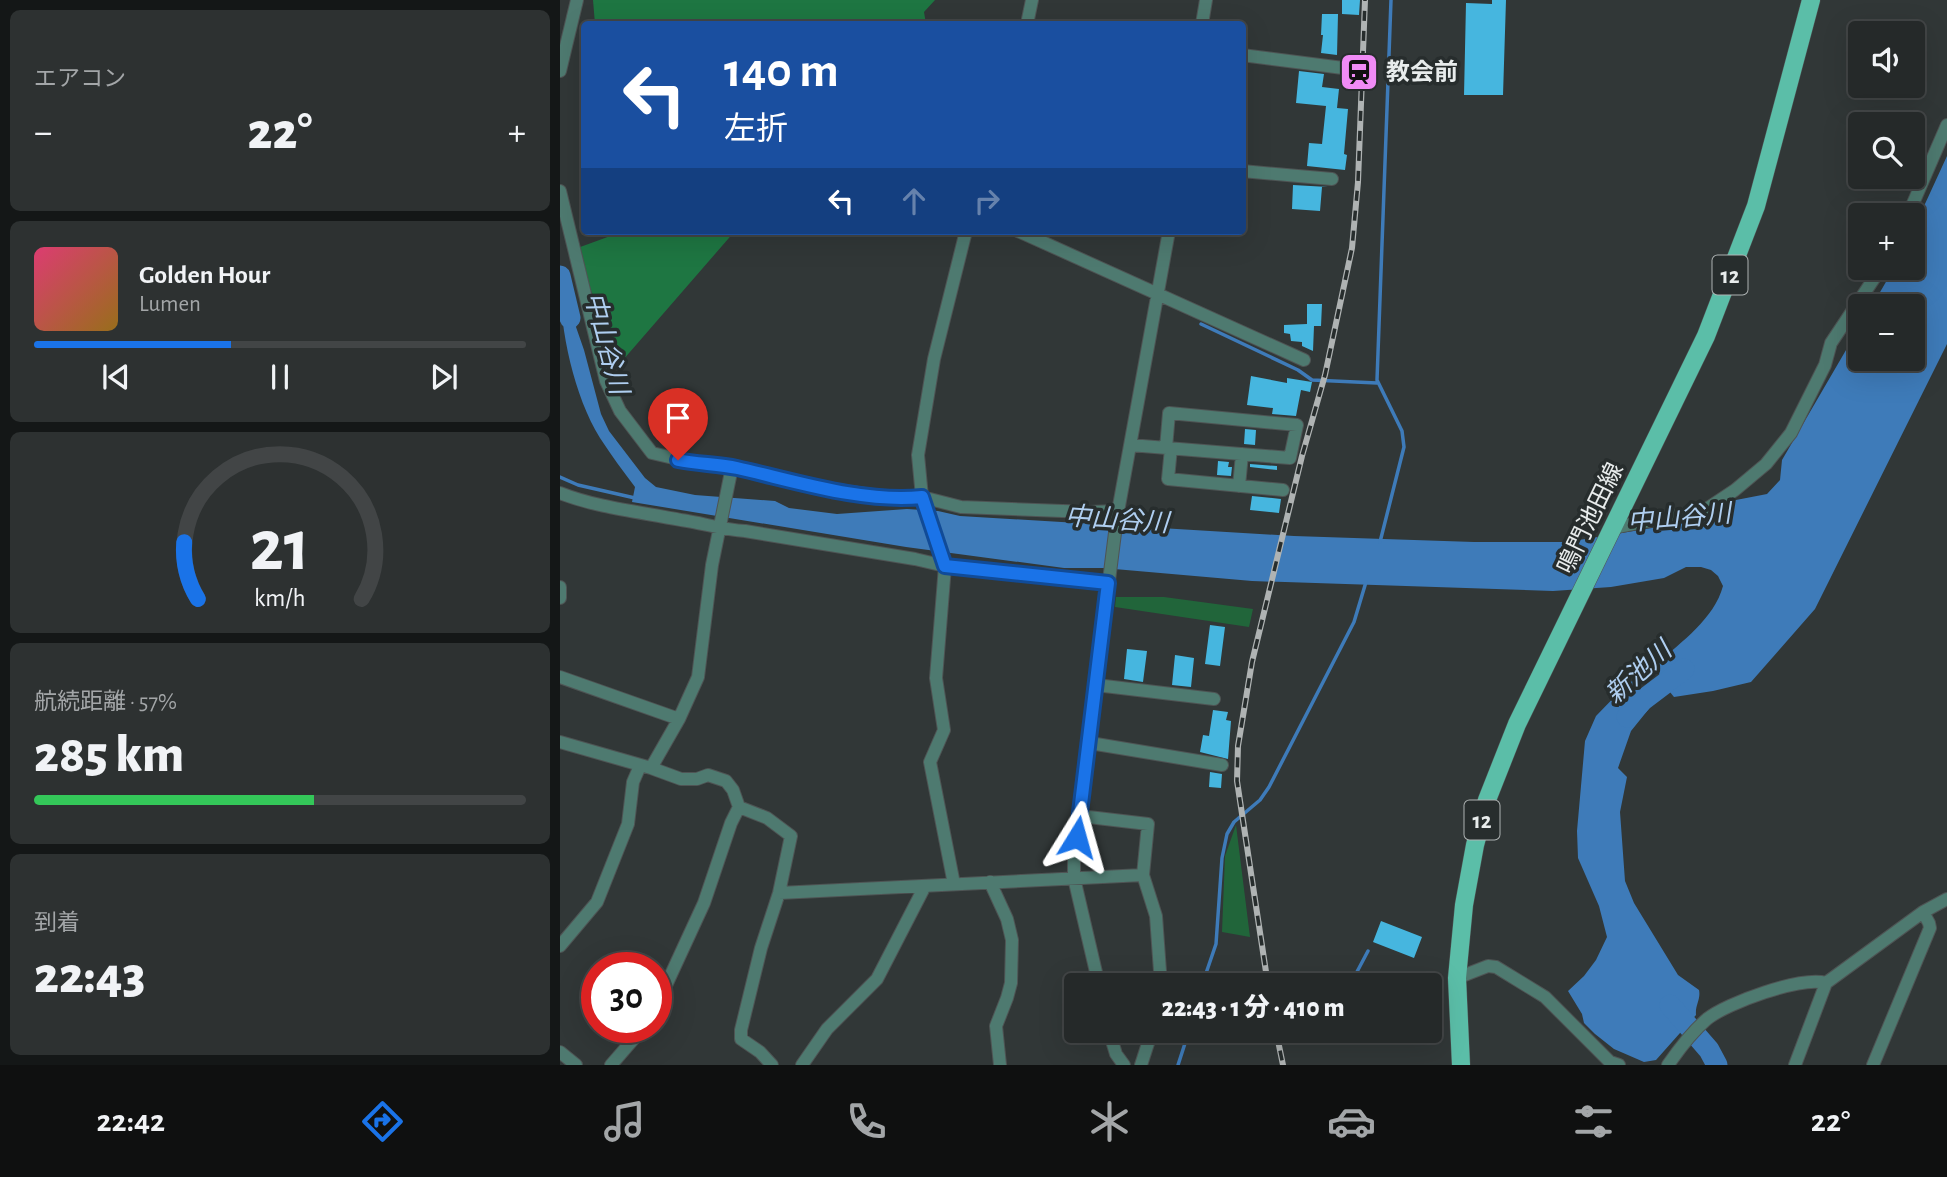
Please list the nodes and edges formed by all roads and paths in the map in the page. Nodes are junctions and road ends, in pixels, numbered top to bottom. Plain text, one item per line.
1 (577, 0) edge
2 (1032, 0) edge
3 (1206, 0) edge
4 (1811, 0) edge
5 (1028, 21) edge
6 (1202, 21) edge
7 (1246, 56) edge
8 (1343, 68) dead end
9 (560, 71) edge
10 (1947, 125) edge
11 (1246, 171) edge
12 (1332, 179) dead end
13 (560, 191) edge
14 (1913, 203) edge
15 (965, 235) edge
16 (1027, 235) edge
17 (1168, 235) edge
18 (1873, 280) edge
19 (1159, 294) junction
20 (1304, 360) dead end
21 (1130, 445) junction
22 (1169, 448) junction
23 (1242, 454) junction
24 (732, 469) junction
25 (1239, 486) junction
26 (1283, 490) dead end
27 (561, 495) edge
28 (924, 501) junction
29 (1118, 514) junction
30 (721, 525) junction
31 (1611, 531) junction
32 (944, 562) junction
33 (1108, 580) junction
34 (560, 587) edge
35 (560, 598) edge
36 (560, 677) edge
37 (1096, 684) junction
38 (1214, 699) dead end
39 (679, 719) junction
40 (560, 742) edge
41 (1090, 743) junction
42 (1222, 765) dead end
43 (646, 767) junction
44 (739, 807) junction
45 (1080, 816) junction
46 (1143, 875) junction
47 (1074, 878) junction
48 (990, 882) junction
49 (954, 884) junction
50 (925, 886) junction
51 (779, 893) junction
52 (1947, 899) edge
53 (1923, 912) junction
54 (560, 946) edge
55 (672, 972) edge
56 (1096, 973) edge
57 (1160, 973) edge
58 (1457, 978) junction
59 (1826, 983) junction
60 (630, 1043) edge
61 (1113, 1043) edge
62 (1148, 1043) edge
63 (560, 1052) edge
64 (576, 1065) edge
65 (611, 1065) edge
66 (772, 1065) edge
67 (802, 1065) edge
68 (1000, 1065) edge
69 (1124, 1065) edge
70 (1141, 1065) edge
71 (1461, 1065) edge
72 (1619, 1065) edge
73 (1668, 1065) edge
74 (1795, 1065) edge
75 (1873, 1065) edge

1 - 9 street
2 - 5 street
3 - 6 street
4 - 31 main road, 鳴門池田線 / 12
7 - 8 street
10 - 14 street
11 - 12 street
13 - 24 street
15 - 28 street
16 - 19 street
17 - 19 street
18 - 31 street
19 - 20 street
19 - 21 street
21 - 22 street
21 - 29 street
22 - 23 street
22 - 23 street
22 - 25 street
23 - 25 street
24 - 28 street
24 - 30 street
25 - 26 street
27 - 30 street
28 - 29 street
28 - 32 street
29 - 33 street
30 - 32 street
30 - 39 street
31 - 58 main road, 鳴門池田線 / 12
32 - 33 street
32 - 49 street
33 - 37 street
34 - 35 street
36 - 39 street
37 - 38 street
37 - 41 street
39 - 43 street
40 - 43 street
41 - 42 street
41 - 45 street
43 - 44 street
43 - 54 street
44 - 51 street
44 - 55 street
45 - 46 street
45 - 47 street
46 - 47 street
46 - 57 street
47 - 48 street
47 - 56 street
48 - 49 street
48 - 68 street
49 - 50 street
50 - 51 street
50 - 67 street
51 - 66 street
52 - 53 street
53 - 59 street
53 - 75 street
58 - 71 main road, 鳴門池田線 / 12
58 - 72 street
59 - 73 street
59 - 74 street
60 - 65 street
61 - 69 street
62 - 70 street
63 - 64 street

